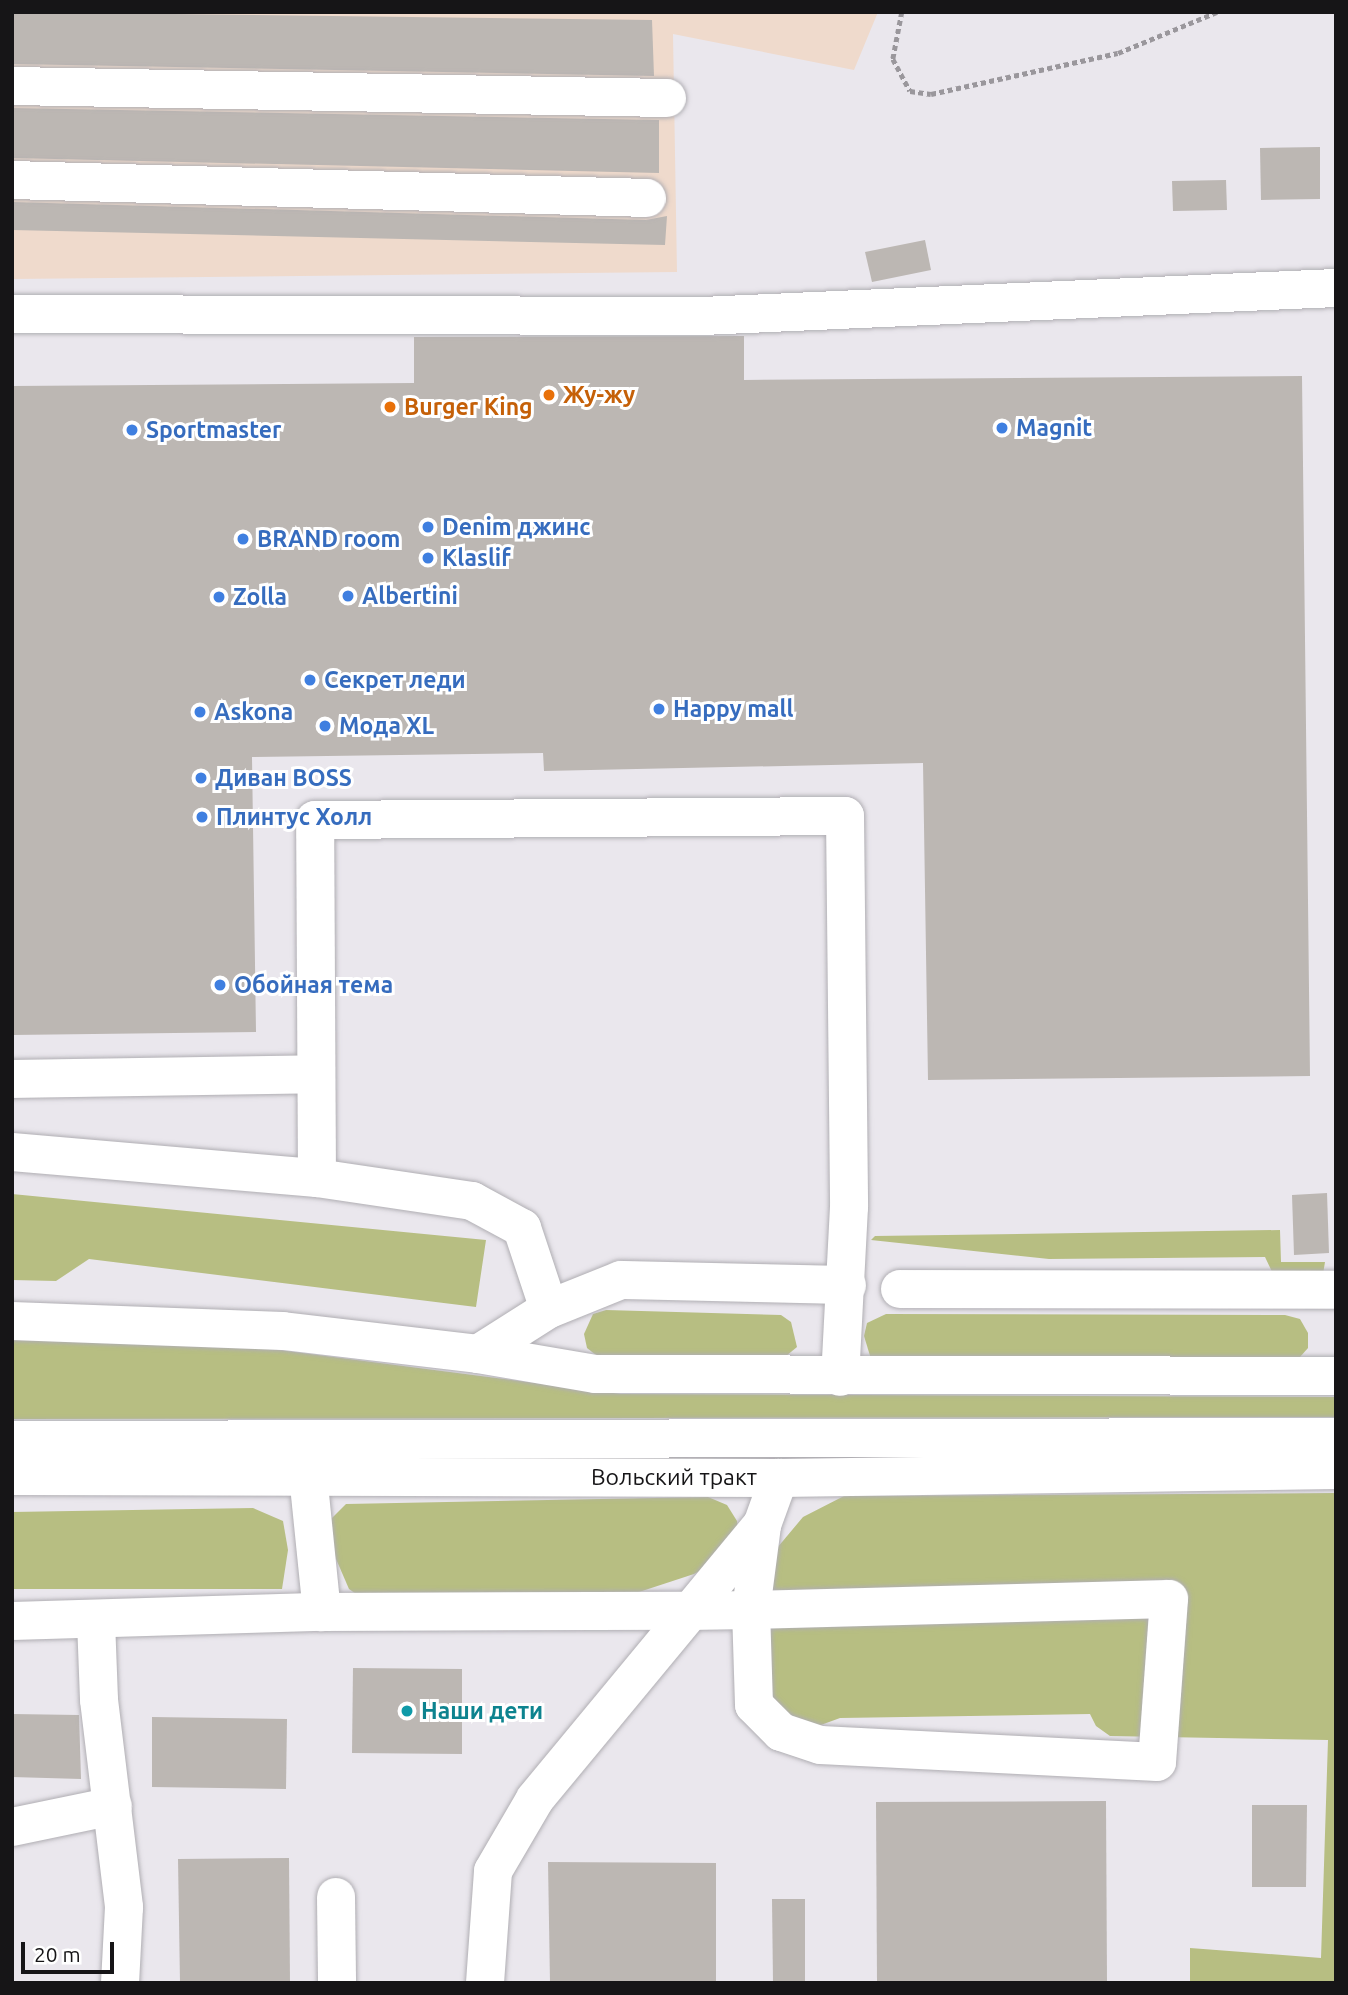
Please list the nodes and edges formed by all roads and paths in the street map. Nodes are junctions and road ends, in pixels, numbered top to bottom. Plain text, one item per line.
1 (902, 12) edge
2 (1217, 12) edge
3 (12, 86) edge
4 (667, 99) dead end
5 (12, 180) edge
6 (647, 198) dead end
7 (1336, 288) edge
8 (12, 314) edge
9 (314, 1074) junction
10 (12, 1079) edge
11 (12, 1152) edge
12 (317, 1178) junction
13 (847, 1285) junction
14 (900, 1289) dead end
15 (1336, 1290) edge
16 (549, 1309) junction
17 (12, 1321) edge
18 (478, 1354) junction
19 (1336, 1376) edge
20 (840, 1377) junction
21 (1336, 1437) edge
22 (12, 1440) edge
23 (1336, 1470) edge
24 (308, 1475) junction
25 (12, 1476) edge
26 (779, 1478) junction
27 (761, 1525) junction
28 (751, 1609) junction
29 (687, 1611) junction
30 (322, 1612) junction
31 (12, 1621) edge
32 (96, 1621) junction
33 (113, 1806) junction
34 (12, 1827) edge
35 (336, 1897) dead end
36 (120, 1983) edge
37 (337, 1983) edge
38 (485, 1983) edge

1 - 2 path
3 - 4 main road
5 - 6 main road
7 - 8 main road
9 - 10 main road
9 - 12 main road
9 - 13 main road
11 - 12 main road
12 - 16 main road
13 - 16 main road
13 - 20 main road
14 - 15 main road
16 - 18 main road
17 - 18 main road
18 - 20 main road
19 - 20 main road
21 - 22 main road, Вольский тракт
23 - 26 main road, Вольский тракт
24 - 25 main road, Вольский тракт
24 - 26 main road, Вольский тракт
24 - 30 main road
26 - 27 main road
27 - 28 main road
27 - 29 main road
28 - 28 main road
28 - 29 main road
29 - 30 main road
29 - 38 main road
30 - 32 main road
31 - 32 main road
32 - 33 main road
33 - 34 main road
33 - 36 main road
35 - 37 main road

